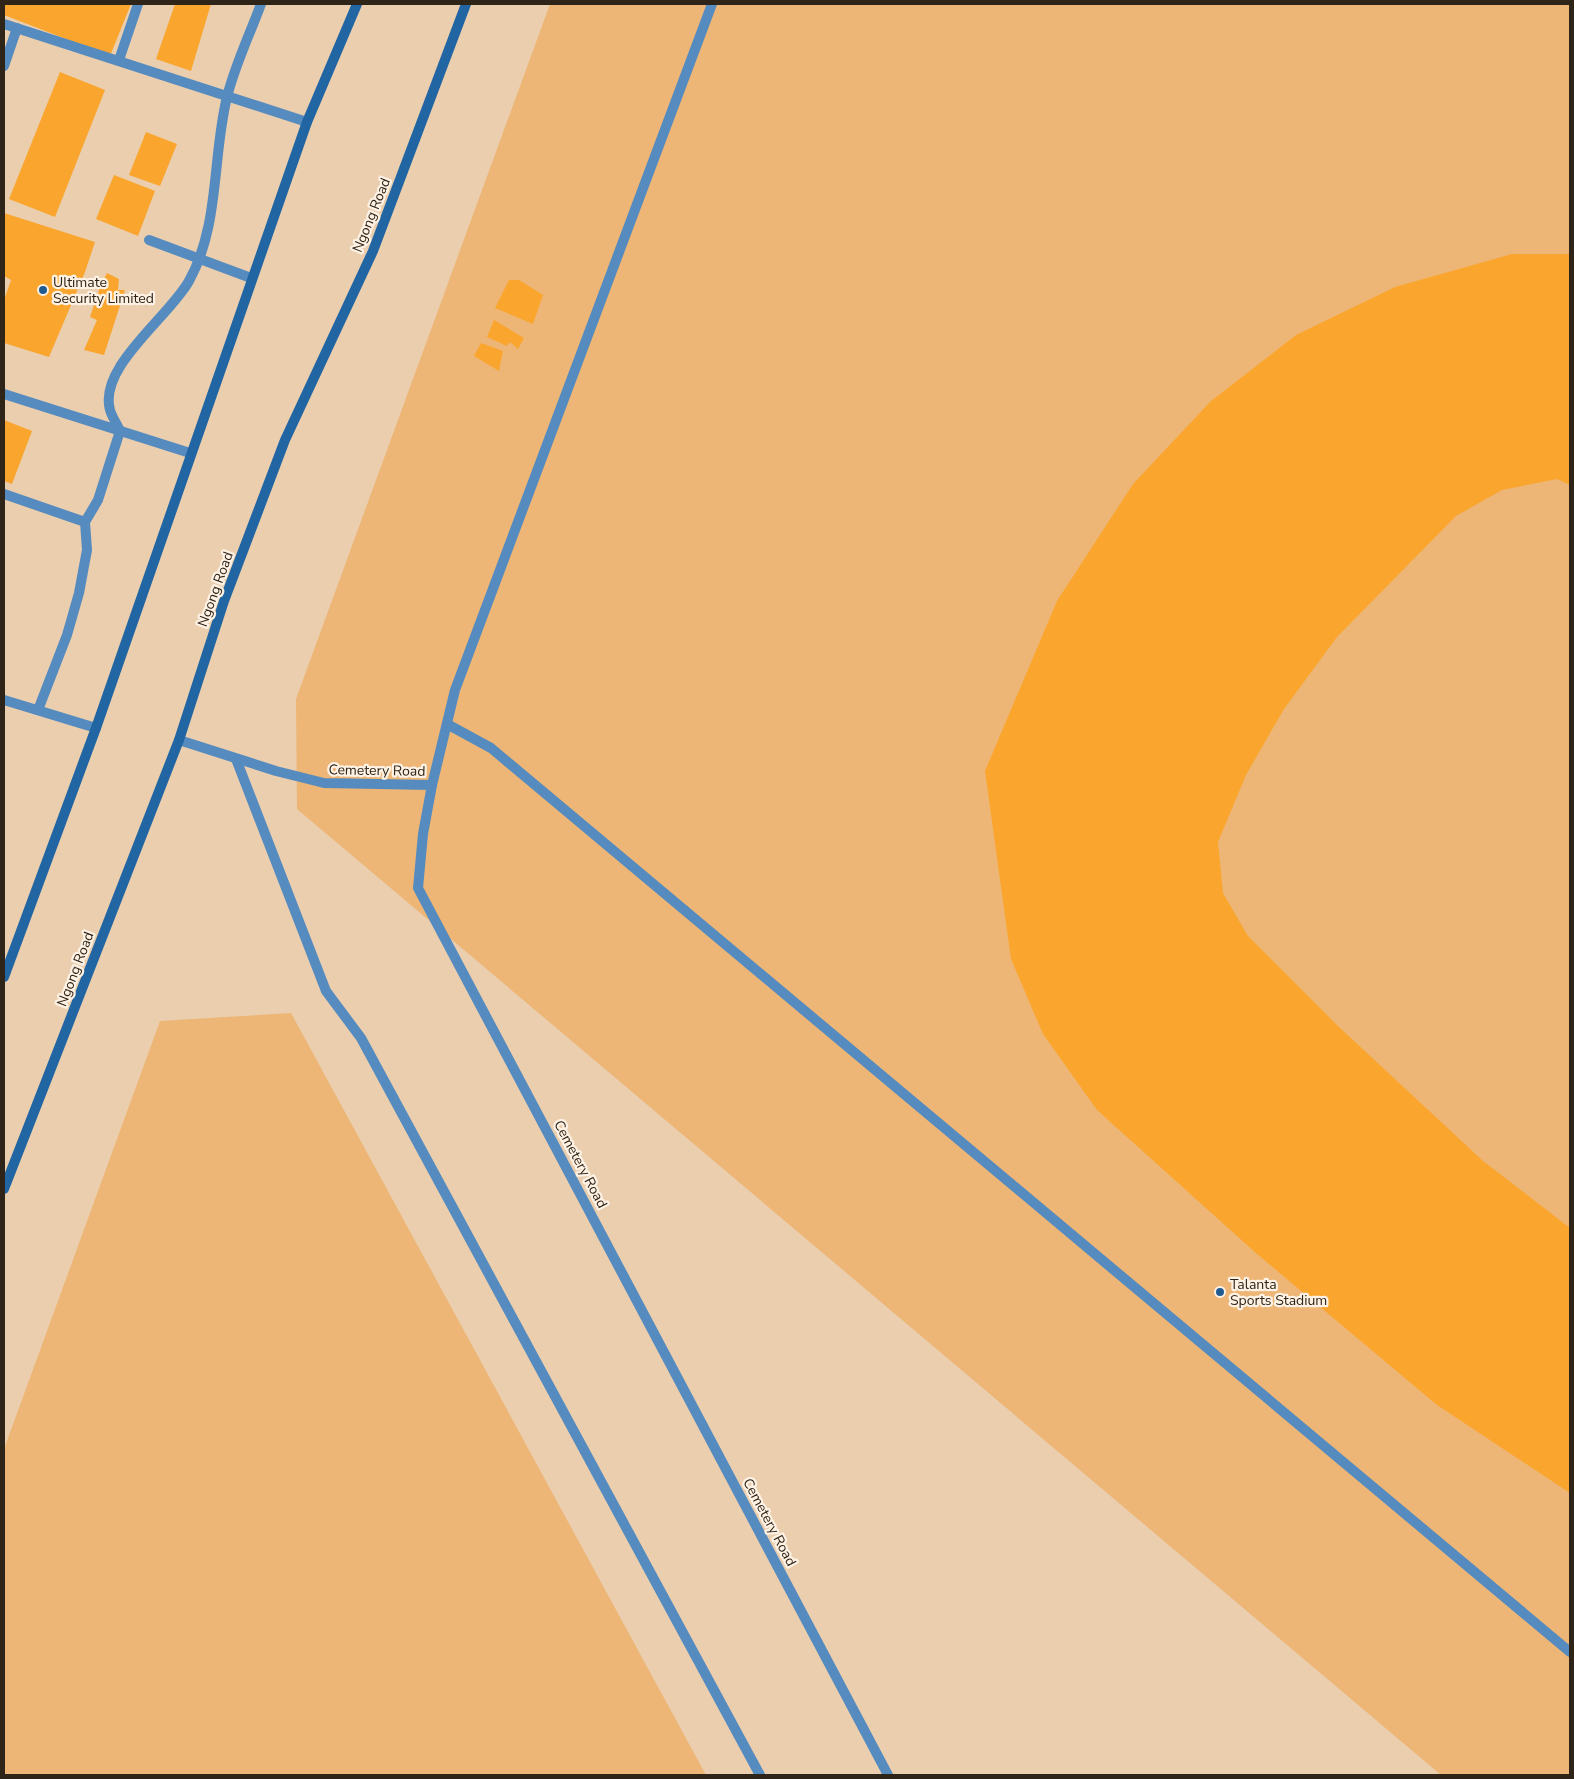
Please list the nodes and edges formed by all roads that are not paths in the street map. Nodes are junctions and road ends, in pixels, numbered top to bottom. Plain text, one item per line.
1 (138, 4) edge
2 (261, 4) edge
3 (357, 4) edge
4 (466, 4) edge
5 (712, 4) edge
6 (4, 24) edge
7 (17, 28) junction
8 (119, 60) junction
9 (4, 66) edge
10 (227, 96) junction
11 (307, 122) junction
12 (149, 240) dead end
13 (200, 259) junction
14 (251, 278) junction
15 (4, 394) edge
16 (120, 431) junction
17 (190, 454) junction
18 (4, 494) edge
19 (85, 522) junction
20 (4, 700) edge
21 (38, 710) junction
22 (447, 724) junction
23 (96, 728) junction
24 (179, 740) junction
25 (236, 759) junction
26 (432, 785) junction
27 (4, 977) edge
28 (4, 1189) edge
29 (1570, 1652) edge
30 (760, 1775) edge
31 (888, 1775) edge

1 - 8 street
2 - 10 street
3 - 11 main road
4 - 24 main road, Ngong Road
5 - 22 street
6 - 7 street
7 - 8 street
7 - 9 street
8 - 10 street
10 - 11 street
10 - 13 street
11 - 14 main road
12 - 13 street
13 - 14 street
13 - 16 street
14 - 17 main road
15 - 16 street
16 - 17 street
16 - 19 street
17 - 23 main road
18 - 19 street
19 - 21 street
20 - 21 street
21 - 23 street
22 - 26 street
22 - 29 street
23 - 27 main road
24 - 25 street, Cemetery Road
24 - 28 main road, Ngong Road
25 - 26 street, Cemetery Road
25 - 30 street
26 - 31 street, Cemetery Road

